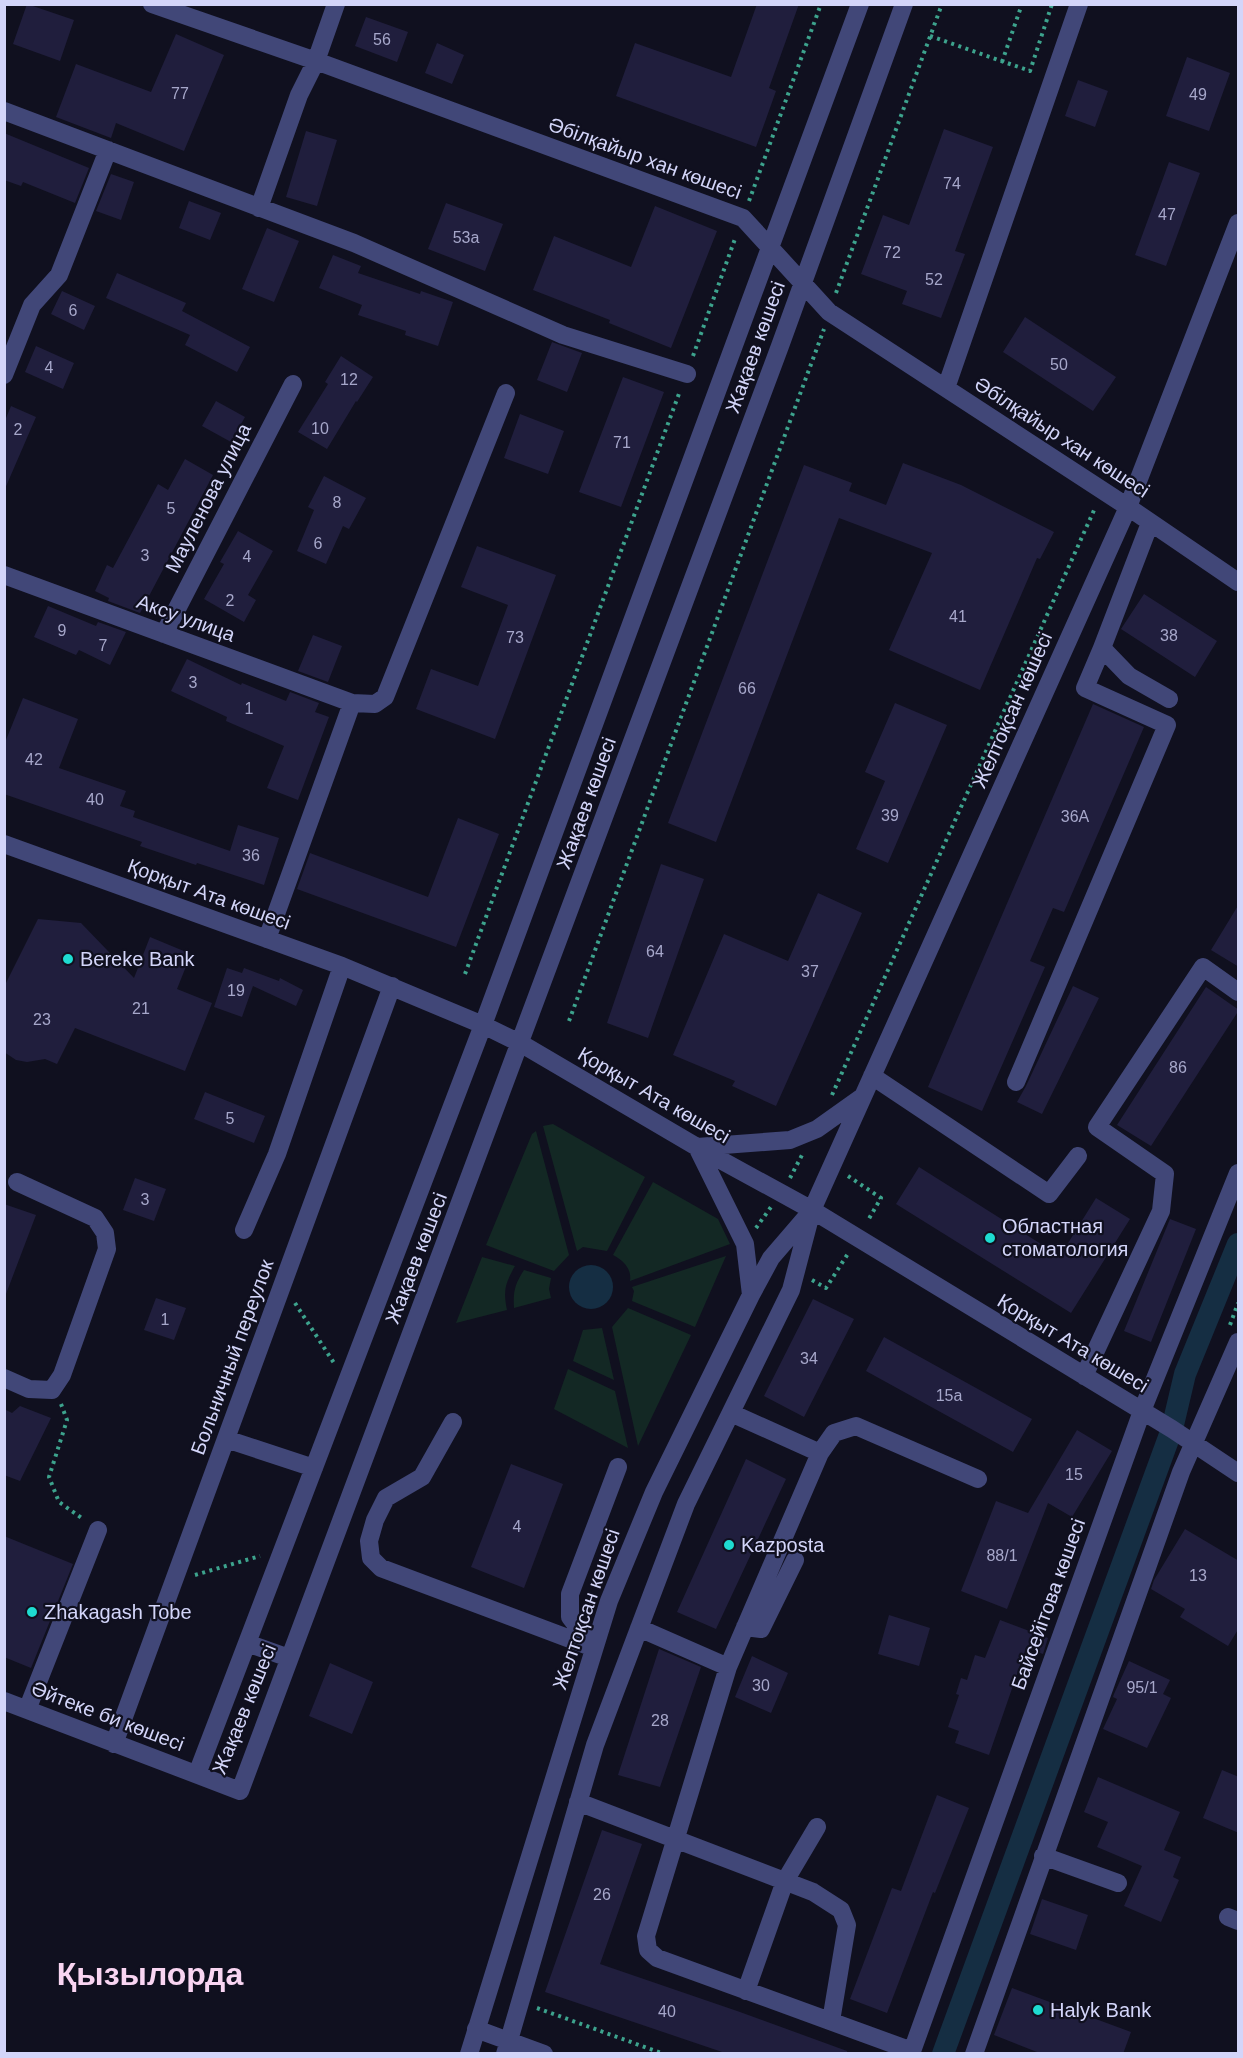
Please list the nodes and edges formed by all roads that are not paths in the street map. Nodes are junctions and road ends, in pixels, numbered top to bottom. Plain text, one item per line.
1 (152, 4) edge
2 (336, 4) edge
3 (860, 4) edge
4 (904, 4) edge
5 (1079, 4) edge
6 (316, 61) junction
7 (4, 111) edge
8 (108, 150) junction
9 (260, 208) junction
10 (1238, 226) edge
11 (770, 247) junction
12 (802, 283) junction
13 (687, 374) road end
14 (4, 375) edge
15 (293, 384) dead end
16 (946, 388) junction
17 (506, 393) dead end
18 (1128, 507) junction
19 (1150, 523) junction
20 (4, 575) edge
21 (1239, 582) edge
22 (164, 634) junction
23 (1102, 648) junction
24 (1169, 699) dead end
25 (352, 703) junction
26 (4, 844) edge
27 (267, 939) junction
28 (342, 966) junction
29 (392, 986) junction
30 (1239, 992) edge
31 (483, 1025) junction
32 (520, 1043) junction
33 (872, 1076) junction
34 (1016, 1082) dead end
35 (864, 1095) junction
36 (697, 1147) junction
37 (1078, 1156) dead end
38 (1239, 1173) edge
39 (17, 1182) dead end
40 (812, 1210) junction
41 (244, 1230) dead end
42 (751, 1295) junction
43 (1239, 1342) edge
44 (1084, 1376) junction
45 (4, 1377) edge
46 (1142, 1411) junction
47 (731, 1413) junction
48 (453, 1422) dead end
49 (226, 1440) junction
50 (1193, 1445) junction
51 (820, 1453) junction
52 (618, 1467) dead end
53 (314, 1468) junction
54 (1239, 1473) edge
55 (978, 1479) dead end
56 (98, 1530) road end
57 (795, 1560) dead end
58 (745, 1627) junction
59 (639, 1628) junction
60 (247, 1643) junction
61 (594, 1648) junction
62 (290, 1658) junction
63 (728, 1667) junction
64 (4, 1701) edge
65 (27, 1710) junction
66 (114, 1744) junction
67 (197, 1774) junction
68 (578, 1802) junction
69 (817, 1827) dead end
70 (676, 1838) junction
71 (1043, 1856) junction
72 (786, 1881) junction
73 (1118, 1883) dead end
74 (746, 1991) junction
75 (831, 2021) junction
76 (476, 2029) junction
77 (507, 2047) edge
78 (911, 2052) edge
79 (469, 2054) edge
80 (543, 2054) edge
81 (974, 2054) edge

1 - 6 street, Әбілқайыр хан көшесі
2 - 6 street
3 - 11 street, Жақаев көшесі
4 - 12 street, Жақаев көшесі
5 - 16 street
6 - 9 street
6 - 11 street, Әбілқайыр хан көшесі
7 - 8 street
8 - 9 street
8 - 14 street
9 - 13 street
10 - 18 street, Желтоқсан көшесі
11 - 12 street, Әбілқайыр хан көшесі
11 - 31 street, Жақаев көшесі
12 - 16 street, Әбілқайыр хан көшесі
12 - 32 street, Жақаев көшесі
15 - 22 street, Мауленова улица
16 - 18 street, Әбілқайыр хан көшесі
17 - 25 street
18 - 19 street, Әбілқайыр хан көшесі
18 - 33 street, Желтоқсан көшесі
19 - 21 street, Әбілқайыр хан көшесі
19 - 23 street
20 - 22 street, Аксу улица
22 - 25 street, Аксу улица
23 - 24 street
23 - 34 street
25 - 27 street
26 - 27 street, Қорқыт Ата көшесі
27 - 28 street, Қорқыт Ата көшесі
28 - 29 street, Қорқыт Ата көшесі
28 - 41 street
29 - 31 street, Қорқыт Ата көшесі
29 - 49 street, Больничный переулок
30 - 44 street
31 - 32 street, Қорқыт Ата көшесі
31 - 53 street, Жақаев көшесі
32 - 36 street, Қорқыт Ата көшесі
32 - 62 street, Жақаев көшесі
33 - 35 street, Желтоқсан көшесі
33 - 37 street
35 - 36 street
35 - 40 street, Желтоқсан көшесі
36 - 40 street, Қорқыт Ата көшесі
36 - 42 street
38 - 46 street, Байсейітова көшесі
39 - 45 street
40 - 42 street, Желтоқсан көшесі
40 - 44 street, Қорқыт Ата көшесі
40 - 47 street, Желтоқсан көшесі
42 - 61 street, Желтоқсан көшесі
43 - 50 street
44 - 46 street, Қорқыт Ата көшесі
46 - 50 street, Қорқыт Ата көшесі
46 - 78 street, Байсейітова көшесі
47 - 51 street
47 - 59 street, Желтоқсан көшесі
48 - 61 street
49 - 53 street
49 - 66 street, Больничный переулок
50 - 54 street, Қорқыт Ата көшесі
50 - 71 street
51 - 55 street
51 - 58 street
52 - 61 street
53 - 60 street, Жақаев көшесі
56 - 65 street
57 - 58 street
58 - 63 street
59 - 63 street
59 - 68 street, Желтоқсан көшесі
60 - 62 street
60 - 67 street, Жақаев көшесі
61 - 76 street, Желтоқсан көшесі
62 - 67 street, Жақаев көшесі
63 - 70 street
64 - 65 street, Әйтеке би көшесі
65 - 66 street, Әйтеке би көшесі
66 - 67 street, Әйтеке би көшесі
68 - 70 street
68 - 77 street, Желтоқсан көшесі
69 - 72 street
70 - 72 street
70 - 74 street
71 - 73 street
71 - 81 street
72 - 74 street
72 - 75 street
74 - 75 street
75 - 78 street
76 - 77 street
76 - 79 street, Желтоқсан көшесі
77 - 80 street

